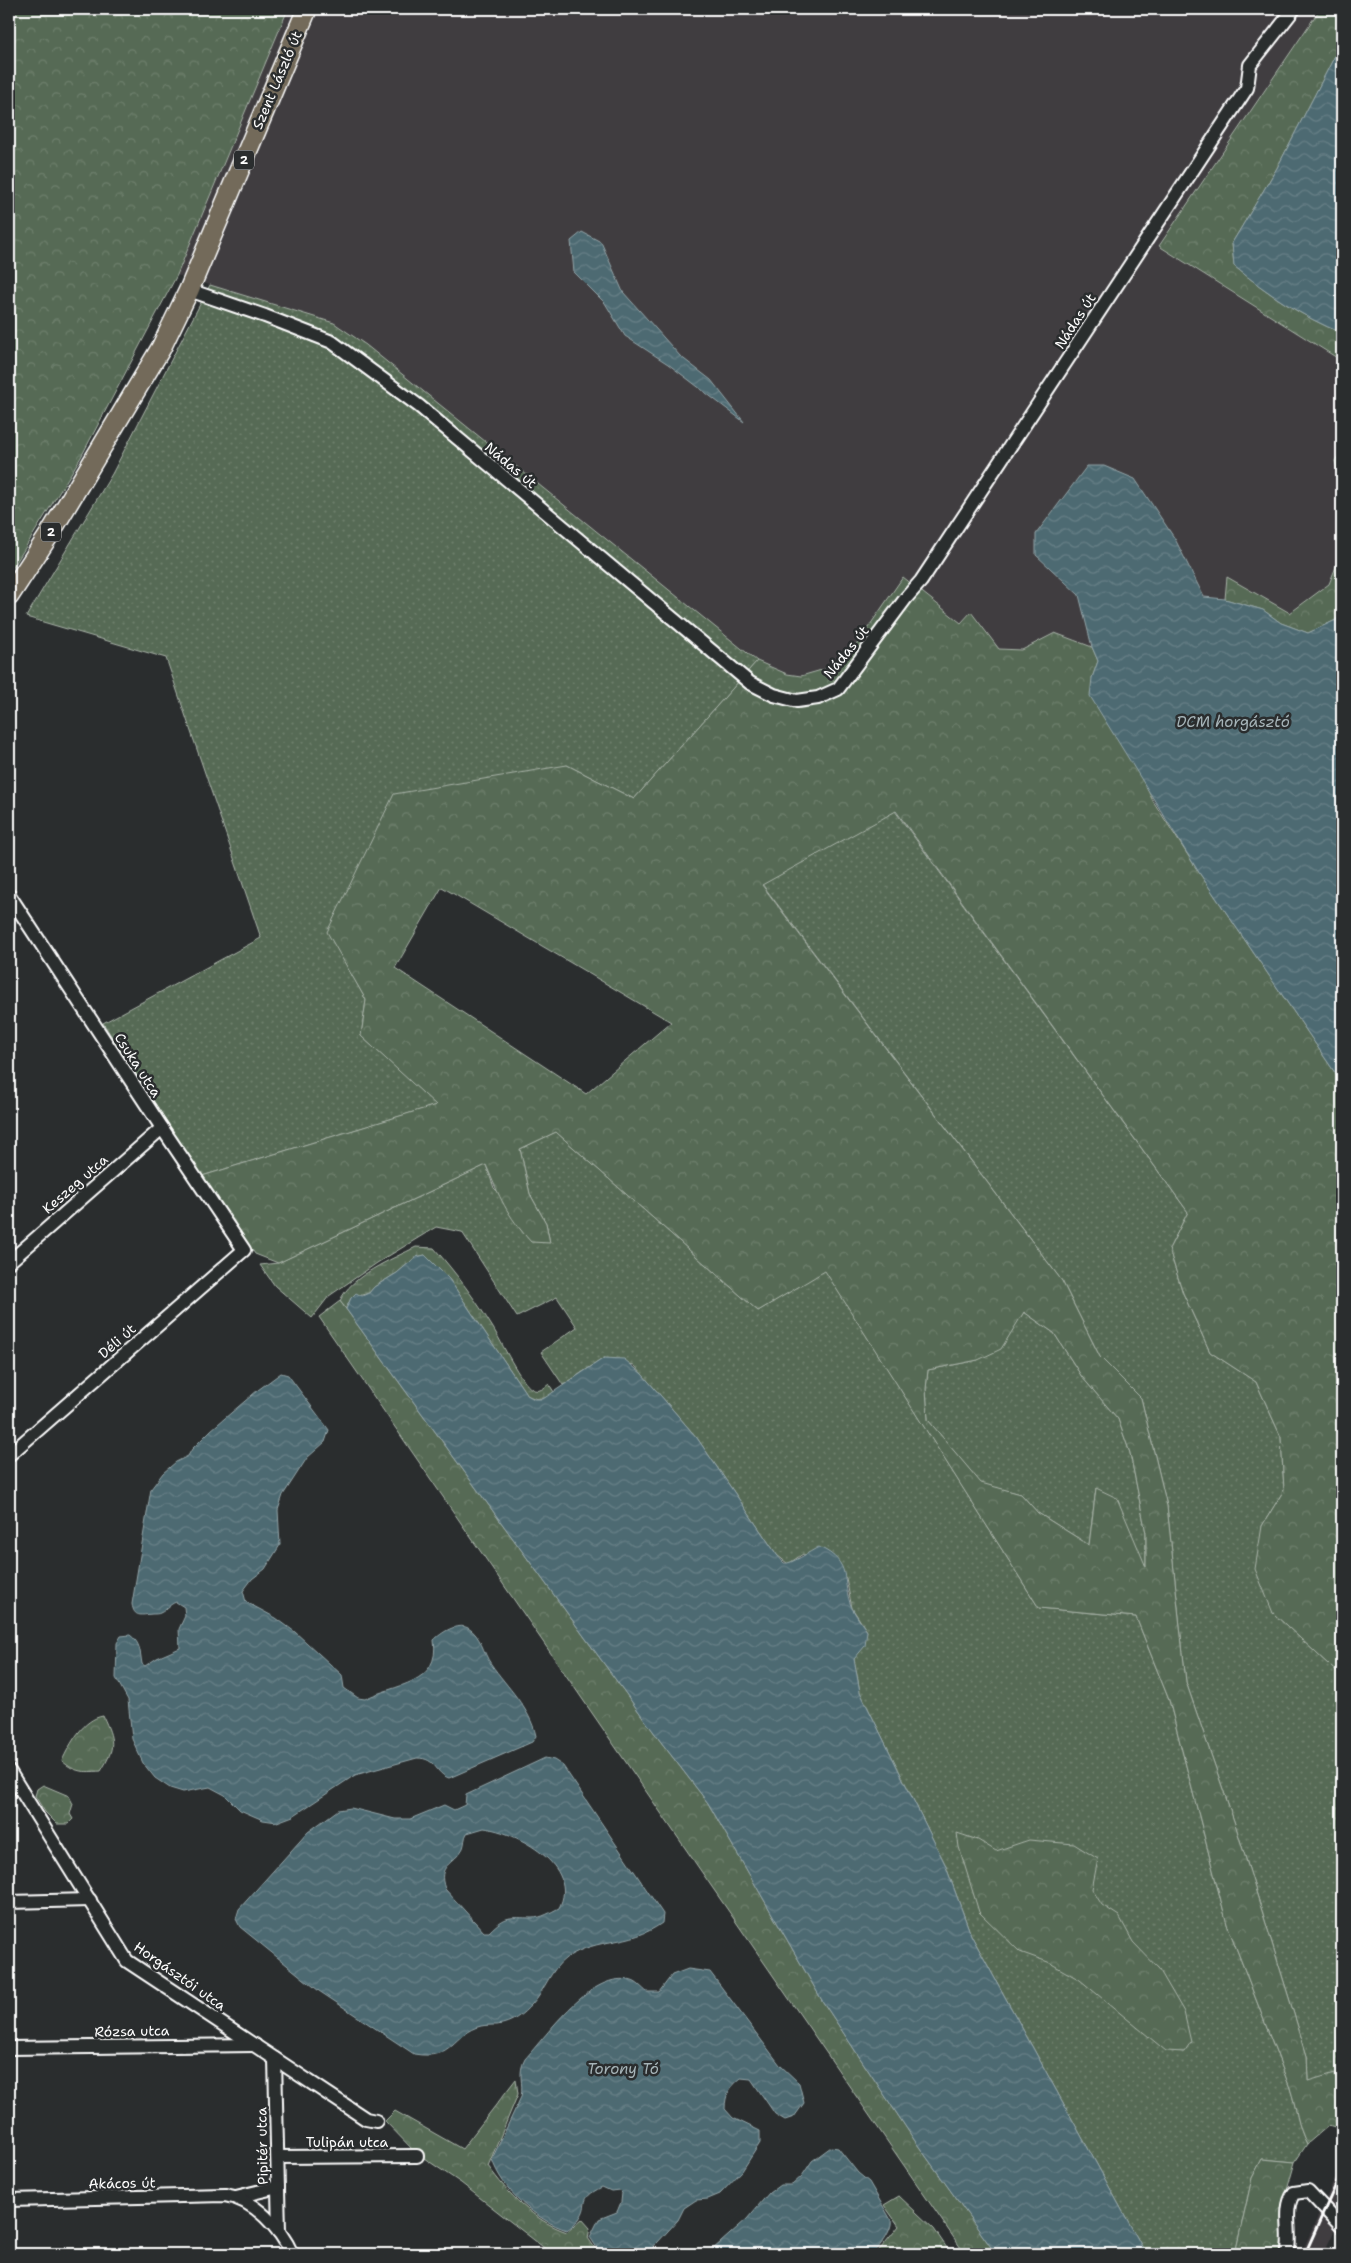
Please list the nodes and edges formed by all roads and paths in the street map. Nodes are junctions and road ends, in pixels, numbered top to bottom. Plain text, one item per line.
1 (307, 9) edge
2 (1294, 9) edge
3 (189, 290) junction
4 (9, 596) edge
5 (9, 895) edge
6 (16, 906) junction
7 (9, 917) edge
8 (162, 1128) junction
9 (244, 1250) joint
10 (9, 1262) edge
11 (9, 1455) edge
12 (9, 1771) edge
13 (90, 1900) junction
14 (9, 1902) edge
15 (255, 2045) junction
16 (9, 2048) edge
17 (275, 2058) junction
18 (376, 2121) dead end
19 (417, 2156) dead end
20 (278, 2157) junction
21 (278, 2187) junction
22 (236, 2197) junction
23 (9, 2200) edge
24 (1342, 2226) edge
25 (279, 2232) junction
26 (292, 2254) edge
27 (1287, 2254) edge

1 - 3 main road, Szent László út / 2
2 - 3 street, Nádas út
3 - 4 main road, 2
5 - 6 street, Csuka utca
6 - 7 street
6 - 8 street, Csuka utca
8 - 9 street, Csuka utca
8 - 10 street, Keszeg utca
9 - 11 street, Déli út
12 - 13 street, Horgásztói utca
13 - 14 street
13 - 15 street, Horgásztói utca
15 - 16 street, Rózsa utca
15 - 17 street, Horgásztói utca
17 - 18 street, Horgásztói utca
17 - 20 street, Pipitér utca
19 - 20 street, Tulipán utca
20 - 21 street, Pipitér utca
21 - 22 street, Akácos út
21 - 25 street, Pipitér utca
22 - 23 street, Akácos út
22 - 25 street
24 - 27 street
25 - 26 street

